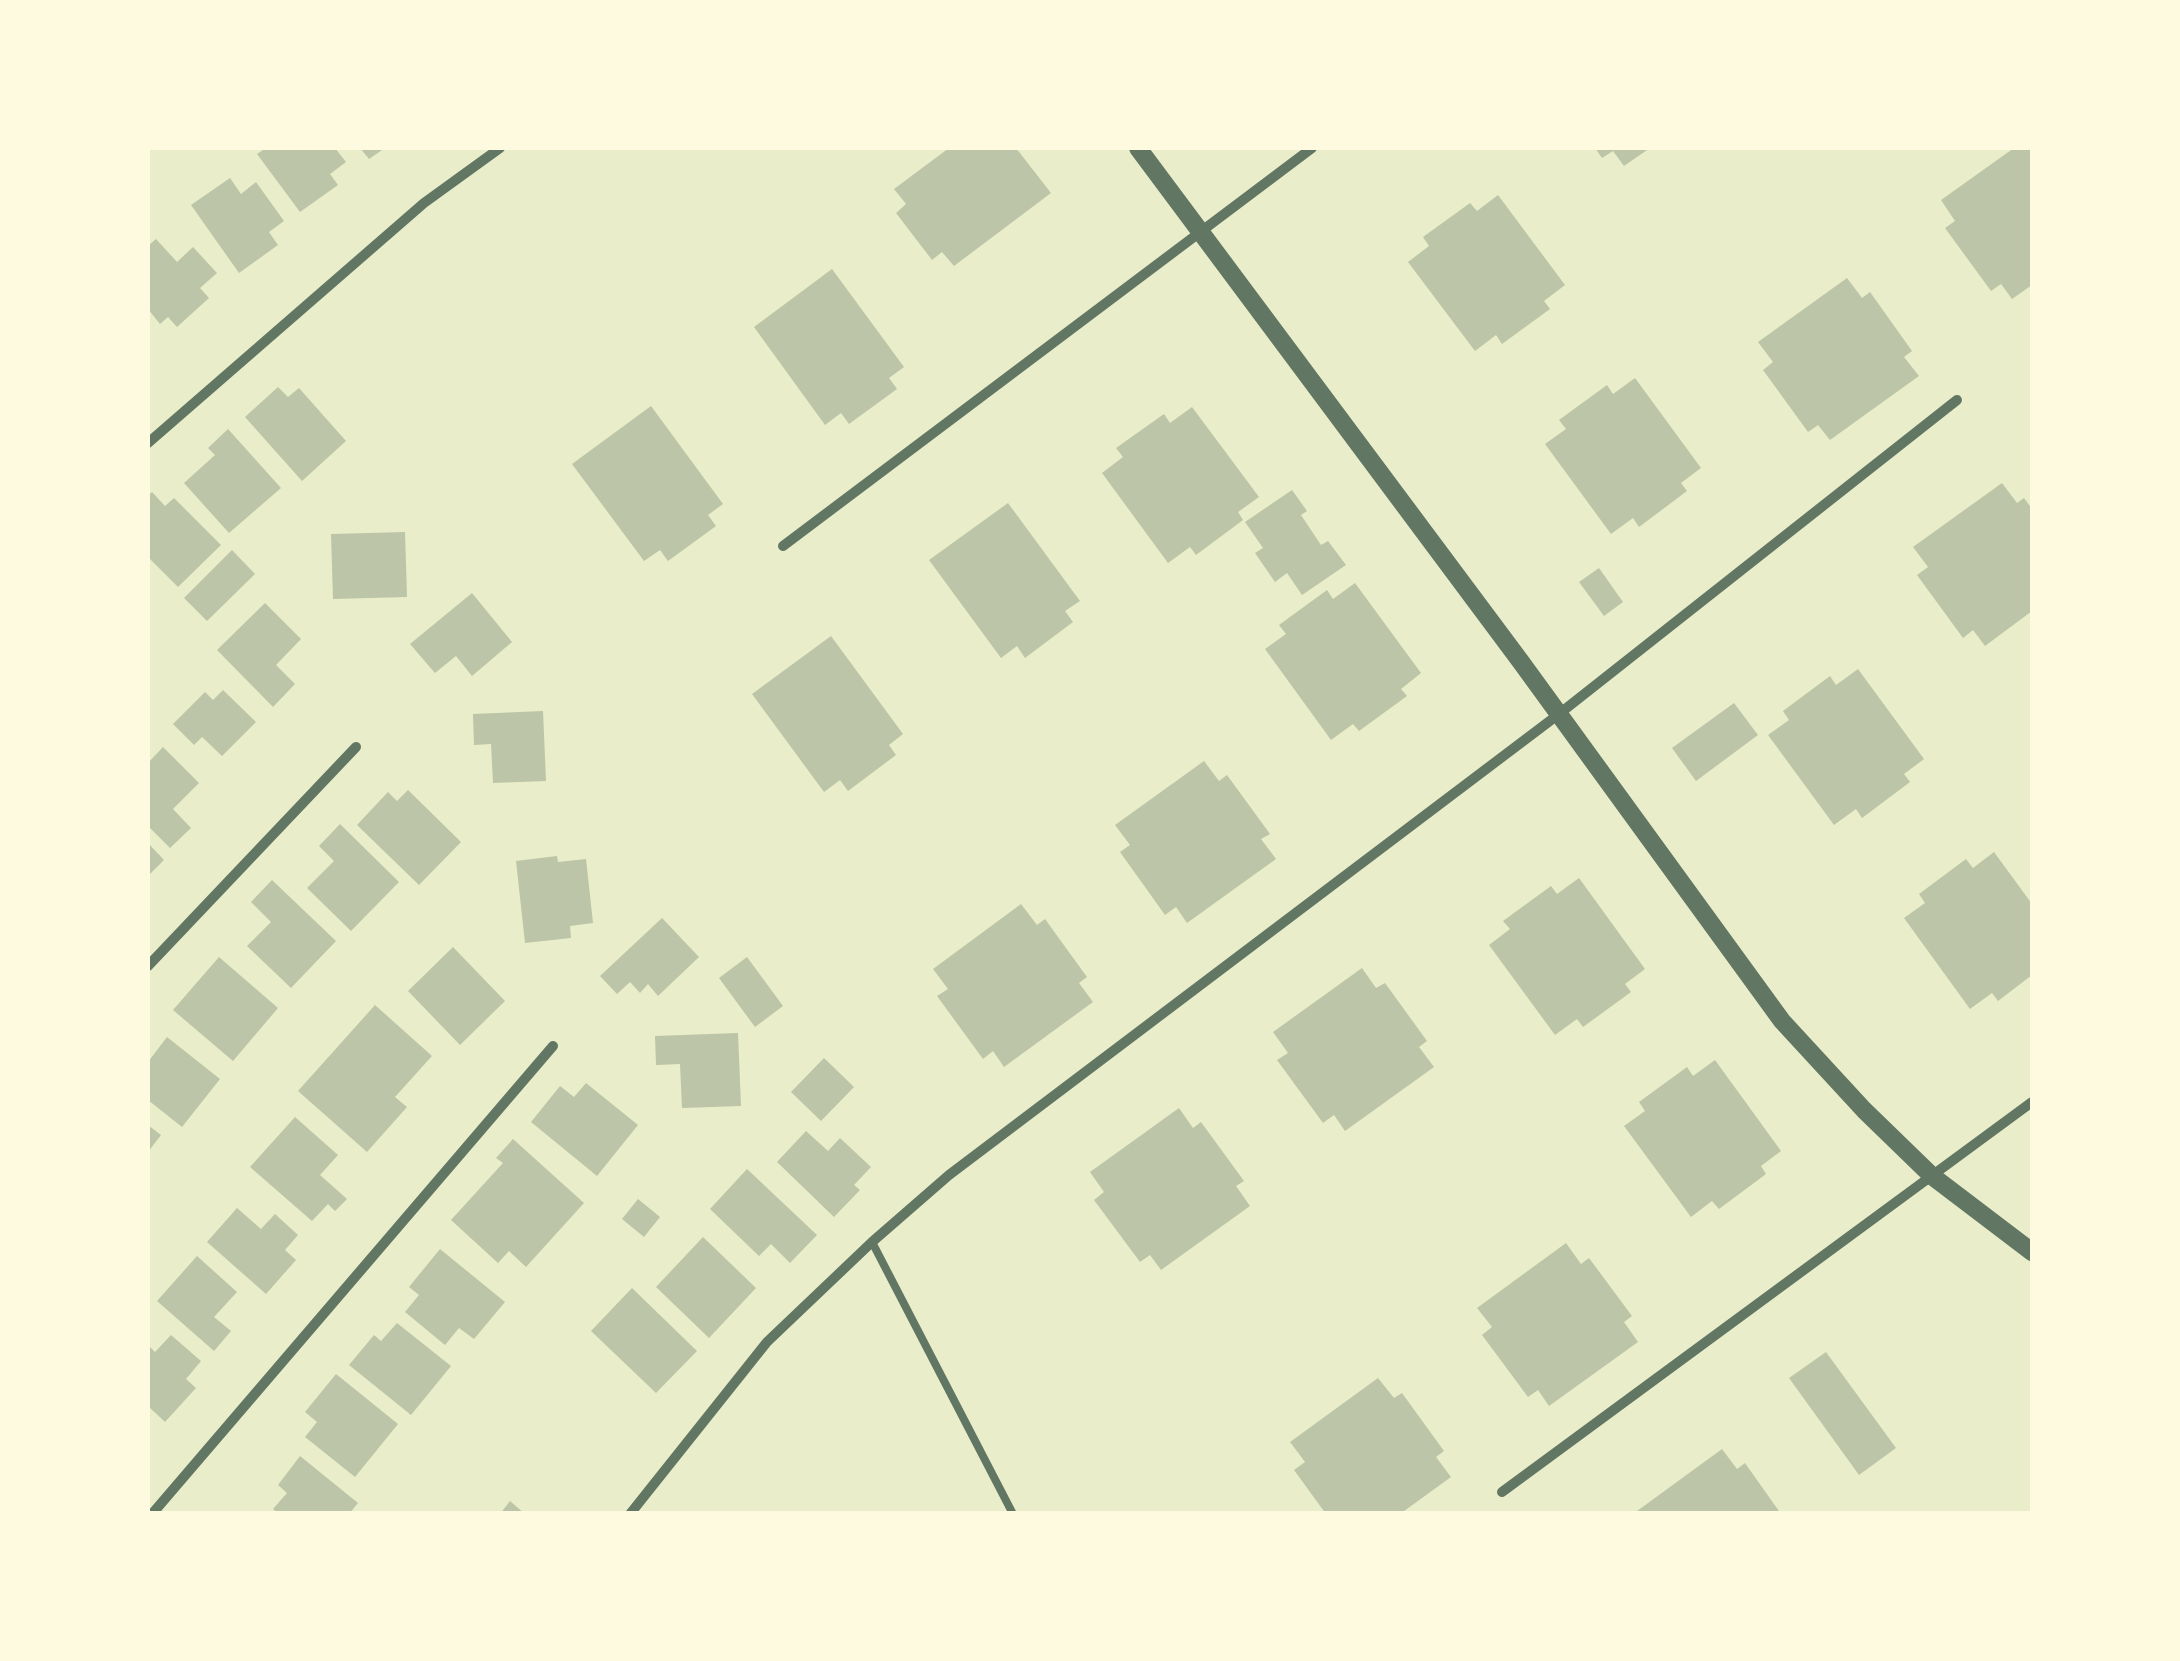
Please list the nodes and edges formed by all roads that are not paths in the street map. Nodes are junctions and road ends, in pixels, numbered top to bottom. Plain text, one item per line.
1 (500, 148) edge
2 (1138, 148) edge
3 (1312, 148) edge
4 (1202, 230) junction
5 (1957, 400) dead end
6 (148, 444) edge
7 (783, 546) dead end
8 (1559, 714) junction
9 (356, 747) dead end
10 (148, 966) edge
11 (553, 1046) dead end
12 (2032, 1102) edge
13 (1932, 1176) junction
14 (872, 1242) junction
15 (2032, 1252) edge
16 (1502, 1492) dead end
17 (152, 1514) edge
18 (630, 1514) edge
19 (1013, 1514) edge

1 - 6 street
2 - 4 street
3 - 4 street
4 - 7 street
4 - 8 street
5 - 8 street
8 - 13 street
8 - 14 street
9 - 10 street
11 - 17 street
12 - 13 street
13 - 15 street
13 - 16 street
14 - 18 street
14 - 19 lane

